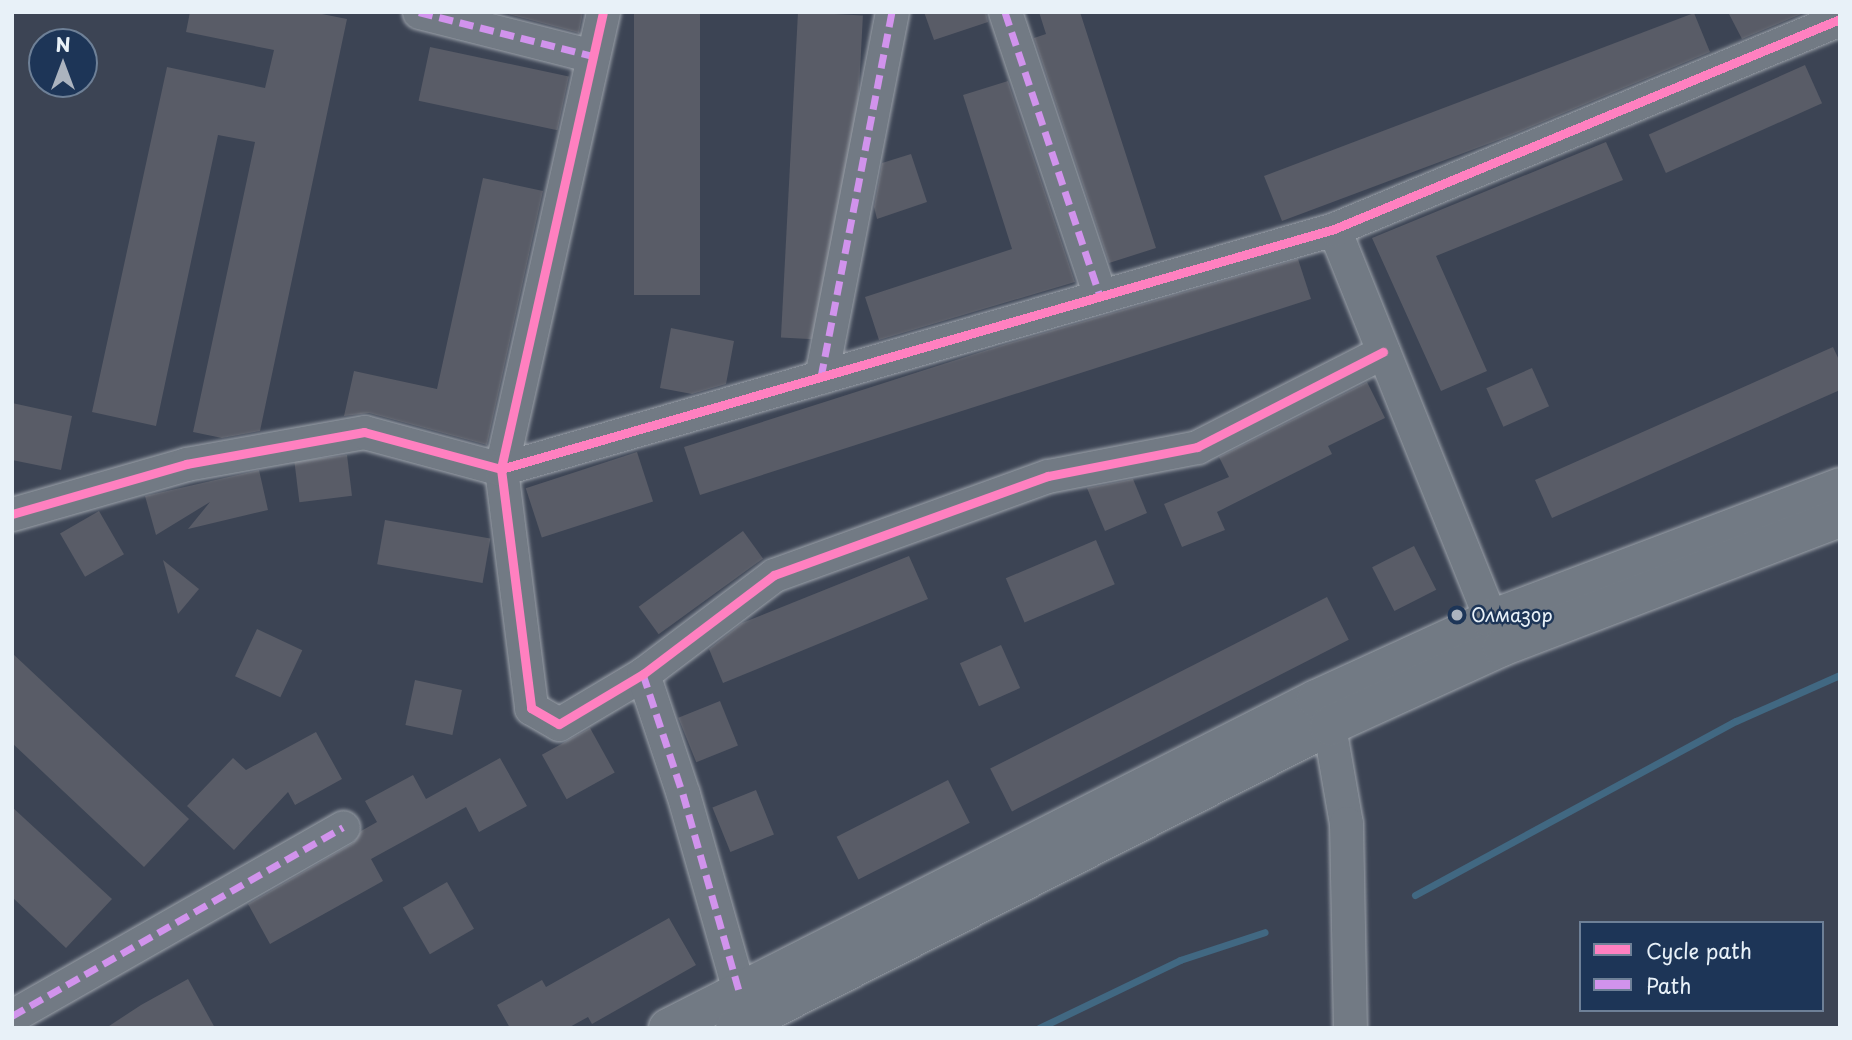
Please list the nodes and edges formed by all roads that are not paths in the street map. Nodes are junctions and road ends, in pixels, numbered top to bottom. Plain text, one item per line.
1 (419, 12) edge
2 (603, 12) edge
3 (892, 12) edge
4 (1005, 12) edge
5 (1840, 19) edge
6 (593, 56) junction
7 (1334, 229) junction
8 (1099, 293) junction
9 (1384, 352) junction
10 (821, 377) junction
11 (501, 469) junction
12 (1840, 487) edge
13 (12, 514) edge
14 (1840, 519) edge
15 (1491, 619) junction
16 (643, 674) junction
17 (1329, 726) junction
18 (343, 827) dead end
19 (737, 1009) edge
20 (12, 1016) edge
21 (668, 1028) edge
22 (1350, 1028) edge

1 - 6 street
2 - 6 street
3 - 10 street
4 - 8 street
5 - 7 street
6 - 11 street
7 - 8 street
7 - 9 street
8 - 10 street
9 - 15 street
9 - 16 street
10 - 11 street
11 - 13 street
11 - 16 street
12 - 15 main road
14 - 17 main road
15 - 19 main road
16 - 19 street
17 - 19 main road
17 - 22 street
18 - 20 street
19 - 21 main road

